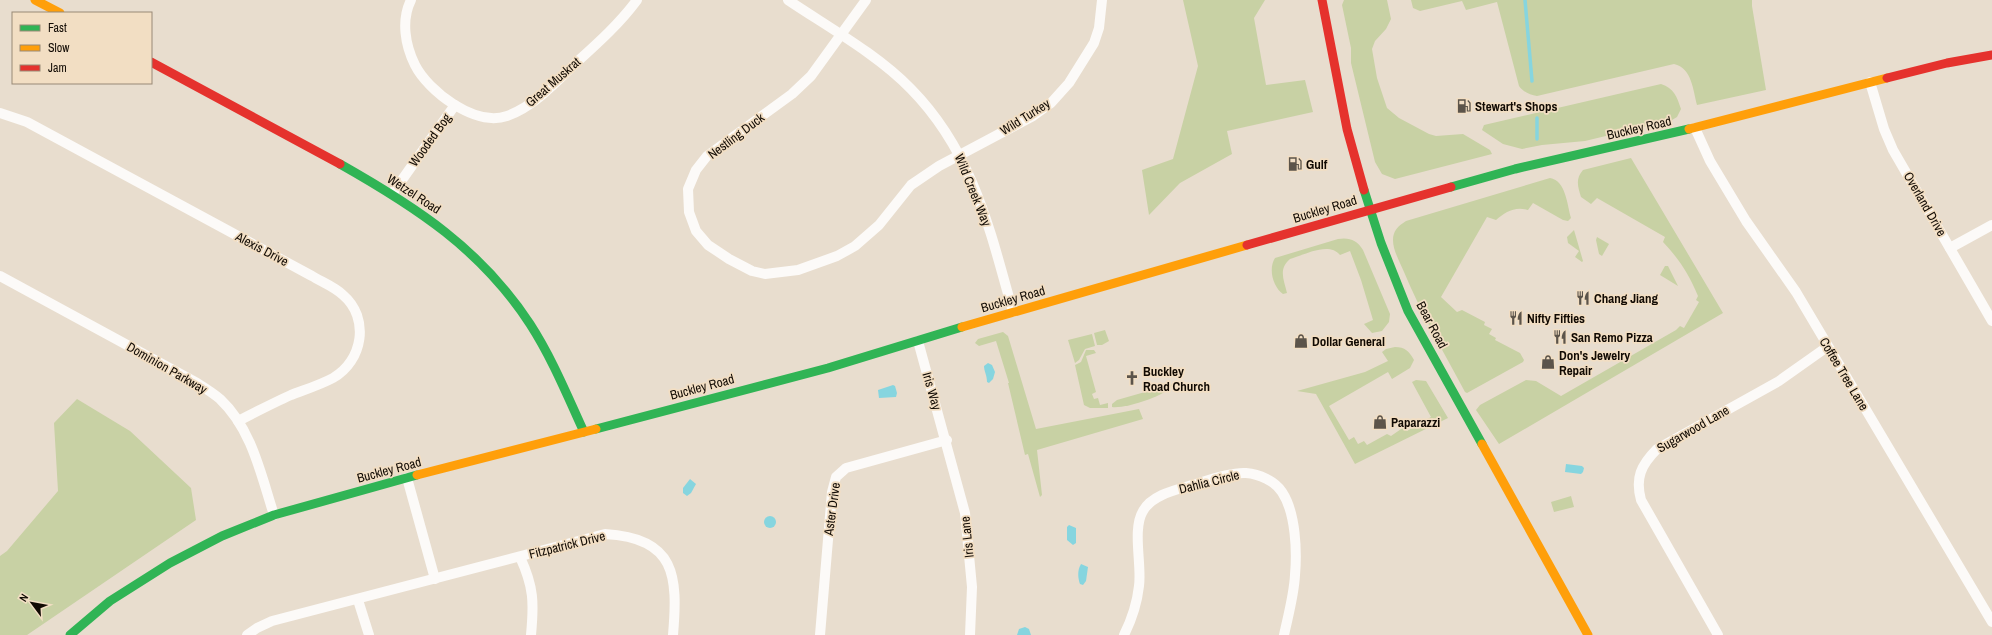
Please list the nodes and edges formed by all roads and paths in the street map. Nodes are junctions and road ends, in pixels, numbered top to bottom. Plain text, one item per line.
1 (35, 0) edge
2 (411, 0) edge
3 (637, 0) edge
4 (788, 0) edge
5 (866, 0) edge
6 (1102, 0) edge
7 (1322, 0) edge
8 (58, 12) edge
9 (839, 35) junction
10 (1992, 54) edge
11 (152, 63) edge
12 (1870, 82) junction
13 (454, 105) junction
14 (0, 113) edge
15 (1695, 128) junction
16 (960, 155) junction
17 (392, 194) junction
18 (1370, 209) junction
19 (1992, 225) edge
20 (1950, 248) junction
21 (0, 276) edge
22 (1013, 312) junction
23 (1992, 321) edge
24 (918, 341) junction
25 (1827, 347) junction
26 (238, 420) junction
27 (584, 432) junction
28 (947, 440) junction
29 (407, 478) junction
30 (274, 515) junction
31 (520, 557) junction
32 (434, 579) junction
33 (358, 600) junction
34 (1992, 622) edge
35 (70, 635) edge
36 (247, 635) edge
37 (369, 635) edge
38 (531, 635) edge
39 (673, 635) edge
40 (820, 635) edge
41 (970, 635) edge
42 (1124, 635) edge
43 (1284, 635) edge
44 (1588, 635) edge
45 (1718, 635) edge

1 - 8 street
2 - 13 street, Great Muskrat
3 - 13 street, Great Muskrat
4 - 9 street, Wild Creek Way
5 - 9 street, Nestling Duck
6 - 16 street, Wild Turkey
7 - 18 street, Bear Road
9 - 16 street, Wild Creek Way
9 - 16 street, Nestling Duck
10 - 12 street, Buckley Road
11 - 17 street, Wetzel Road
12 - 15 street, Buckley Road
12 - 20 street, Overland Drive
13 - 17 street, Wooded Bog
14 - 26 street, Alexis Drive
15 - 18 street, Buckley Road
15 - 25 street, Coffee Tree Lane
16 - 22 street, Wild Creek Way
17 - 27 street, Wetzel Road
18 - 22 street, Buckley Road
18 - 44 street, Bear Road
19 - 20 street
20 - 23 street, Overland Drive
21 - 26 street, Dominion Parkway
22 - 24 street, Buckley Road
24 - 27 street, Buckley Road
24 - 28 street, Iris Way
25 - 34 street, Coffee Tree Lane
25 - 45 street, Sugarwood Lane
26 - 30 street, Dominion Parkway
27 - 29 street, Buckley Road
28 - 40 street, Aster Drive
28 - 41 street, Iris Lane
29 - 30 street, Buckley Road
29 - 32 street
30 - 35 street, Buckley Road
31 - 32 street, Fitzpatrick Drive
31 - 38 street
31 - 39 street, Fitzpatrick Drive
32 - 33 street, Fitzpatrick Drive
33 - 36 street, Fitzpatrick Drive
33 - 37 street
42 - 43 street, Dahlia Circle

